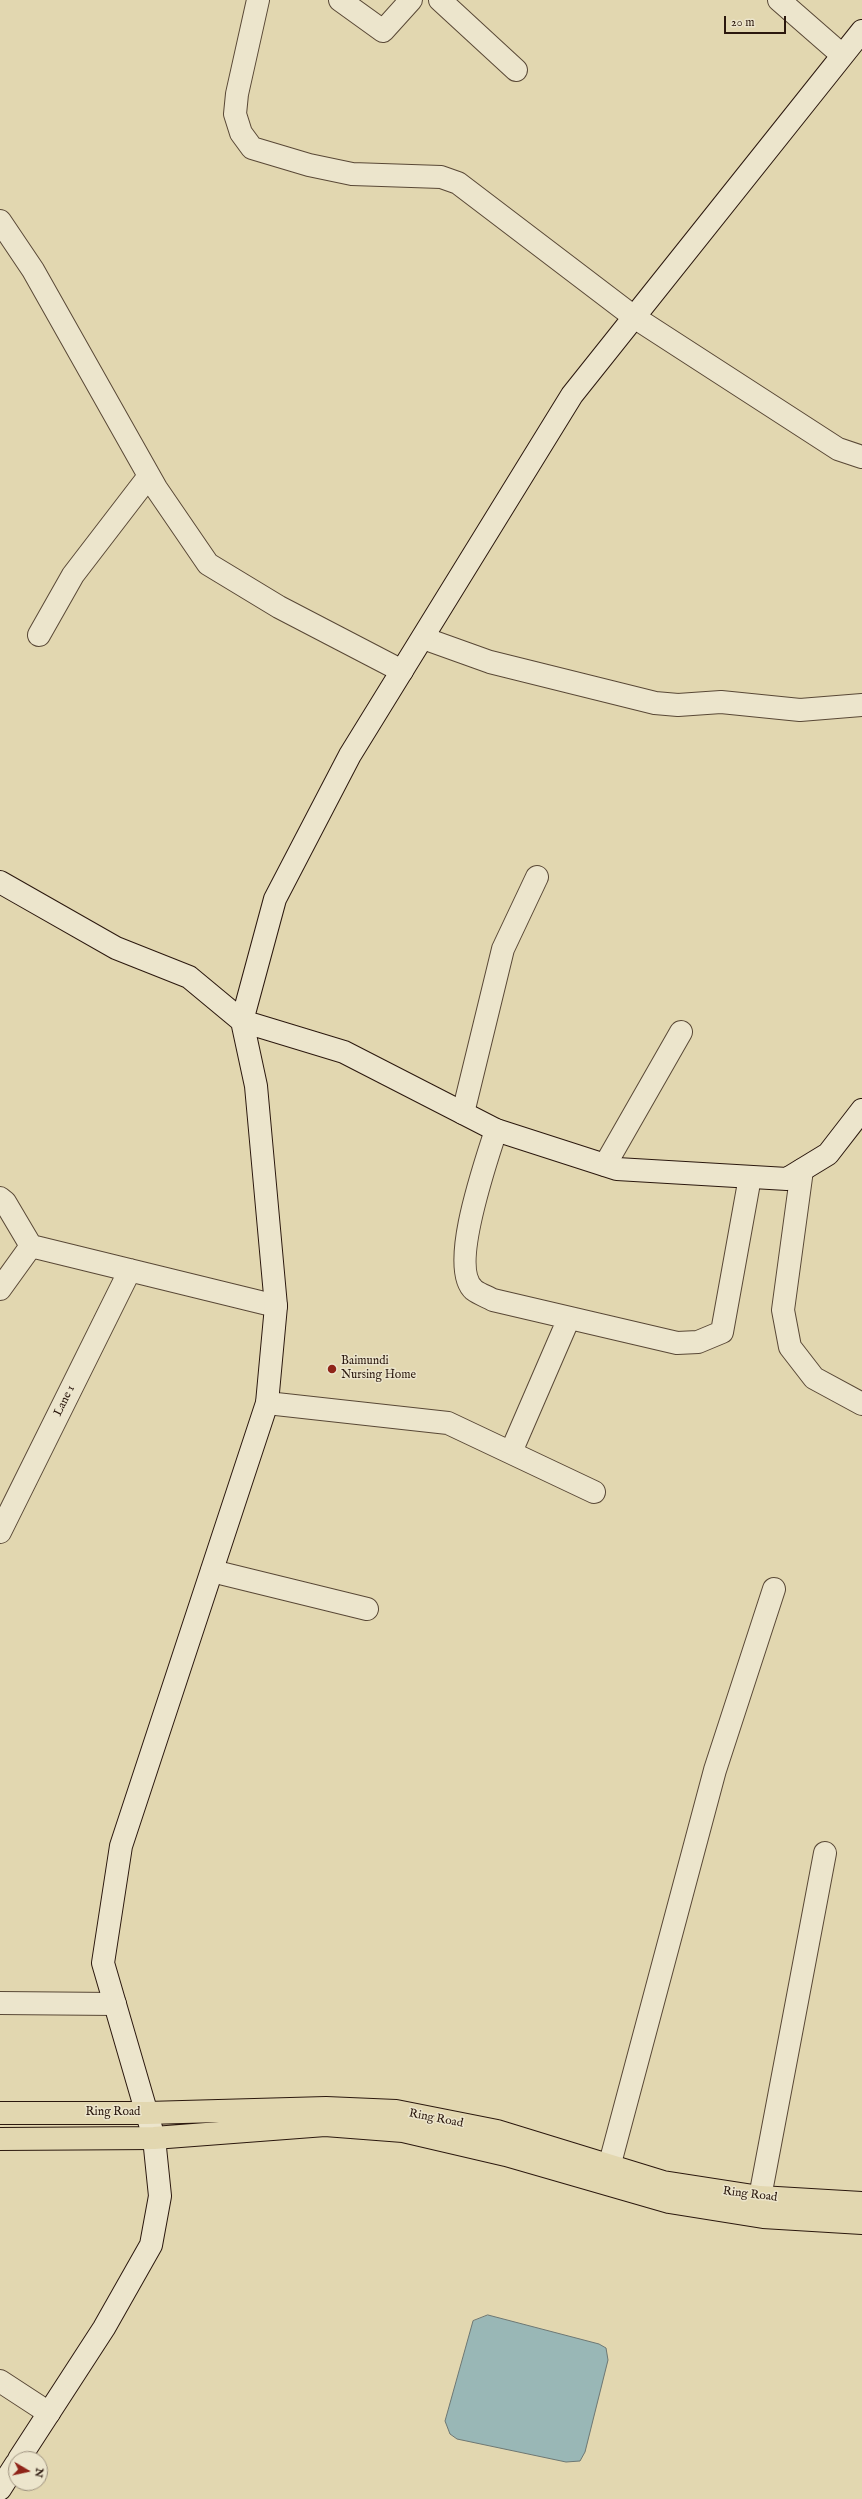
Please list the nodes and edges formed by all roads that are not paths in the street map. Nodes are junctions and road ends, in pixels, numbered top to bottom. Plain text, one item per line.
1 (258, 0) edge
2 (340, 0) edge
3 (411, 0) edge
4 (440, 0) edge
5 (778, 0) edge
6 (862, 31) edge
7 (842, 55) junction
8 (516, 70) dead end
9 (0, 220) edge
10 (634, 317) junction
11 (862, 457) edge
12 (149, 476) junction
13 (39, 635) dead end
14 (423, 638) junction
15 (402, 671) junction
16 (862, 705) edge
17 (537, 877) dead end
18 (0, 882) edge
19 (242, 1021) junction
20 (681, 1032) dead end
21 (862, 1110) edge
22 (463, 1113) junction
23 (496, 1130) junction
24 (605, 1165) junction
25 (802, 1170) junction
26 (750, 1177) junction
27 (0, 1198) edge
28 (31, 1246) junction
29 (130, 1270) junction
30 (0, 1289) edge
31 (276, 1306) junction
32 (569, 1318) junction
33 (267, 1403) junction
34 (862, 1404) edge
35 (511, 1452) junction
36 (594, 1492) dead end
37 (0, 1532) edge
38 (212, 1571) junction
39 (774, 1589) dead end
40 (367, 1609) dead end
41 (825, 1853) dead end
42 (0, 2003) edge
43 (114, 2004) junction
44 (0, 2113) edge
45 (147, 2113) junction
46 (154, 2138) junction
47 (0, 2139) edge
48 (609, 2167) junction
49 (760, 2198) junction
50 (862, 2204) edge
51 (862, 2223) edge
52 (0, 2381) edge
53 (49, 2413) junction
54 (24, 2451) edge
55 (8, 2476) edge
56 (0, 2489) edge

1 - 10 street
2 - 3 street
4 - 8 street
5 - 7 street
6 - 7 street
7 - 10 street
9 - 12 street
10 - 11 street
10 - 14 street
12 - 13 street
12 - 15 street
14 - 15 street
14 - 16 street
15 - 19 street
17 - 22 street
18 - 19 street
19 - 22 street
19 - 31 street
20 - 24 street
21 - 25 street
22 - 23 street
23 - 24 street
23 - 32 street
24 - 26 street
25 - 26 street
25 - 34 street
26 - 32 street
27 - 28 street
28 - 29 street
28 - 30 street
29 - 31 street
29 - 37 street, Lane 1
31 - 33 street
32 - 35 street
33 - 35 street
33 - 38 street
35 - 36 street
38 - 40 street
38 - 43 street
39 - 48 street
41 - 49 street
42 - 43 street
43 - 45 street
44 - 45 main road, Ring Road
45 - 46 street
45 - 48 main road, Ring Road
46 - 47 main road, Ring Road
46 - 51 main road, Ring Road
46 - 53 street
48 - 49 main road, Ring Road
49 - 50 main road, Ring Road
52 - 53 street
53 - 54 street
55 - 56 street

